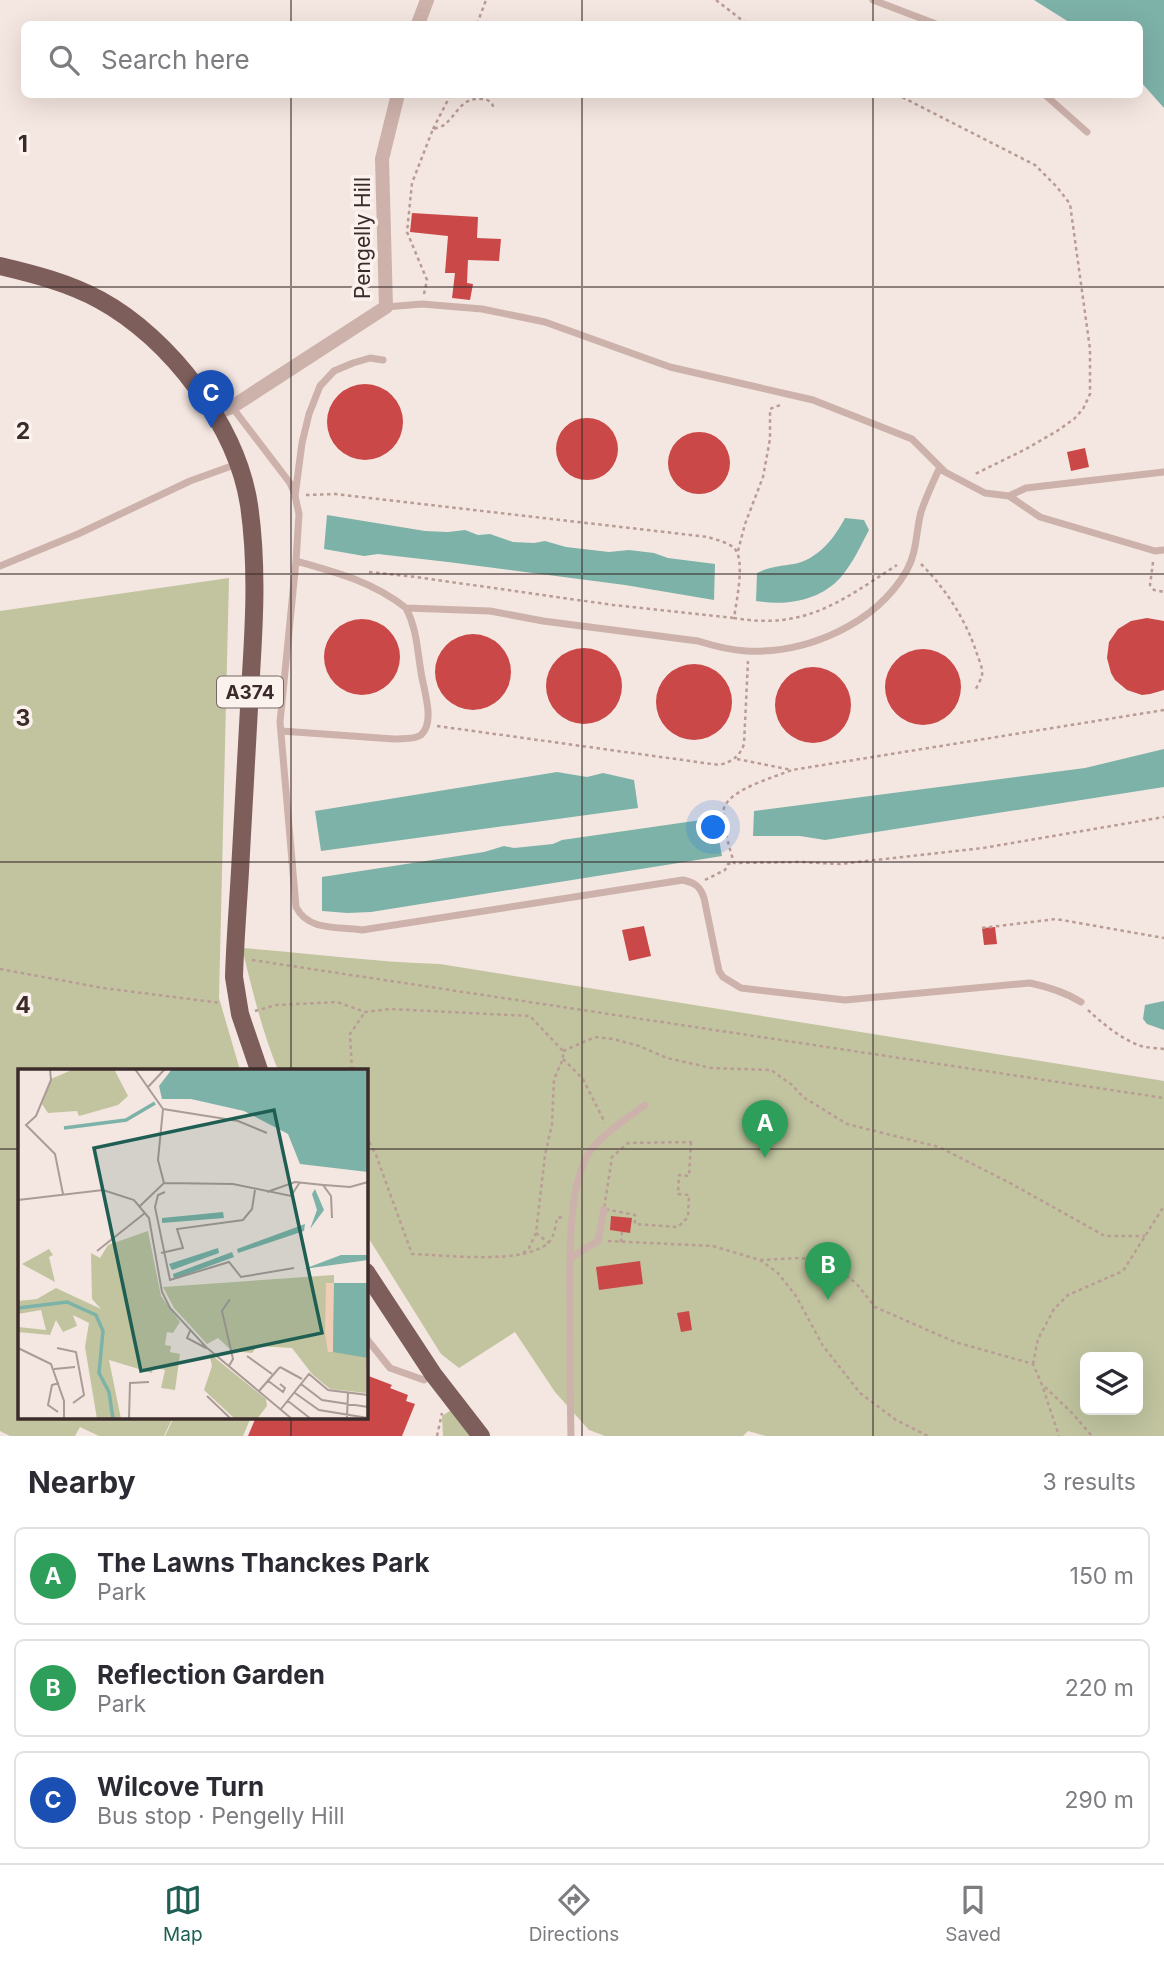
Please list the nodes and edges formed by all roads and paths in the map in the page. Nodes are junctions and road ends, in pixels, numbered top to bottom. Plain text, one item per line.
1 (427, 0) edge
2 (486, 0) edge
3 (716, 0) edge
4 (873, 0) edge
5 (419, 21) edge
6 (478, 21) edge
7 (743, 21) edge
8 (928, 21) edge
9 (397, 98) edge
10 (449, 98) edge
11 (904, 98) edge
12 (1049, 98) edge
13 (494, 108) dead end
14 (433, 129) junction
15 (1087, 132) dead end
16 (0, 266) edge
17 (422, 304) junction
18 (386, 307) junction
19 (383, 360) dead end
20 (786, 394) junction
21 (232, 407) junction
22 (213, 414) junction
23 (238, 464) junction
24 (940, 467) junction
25 (1164, 472) edge
26 (961, 481) junction
27 (295, 496) junction
28 (1009, 496) junction
29 (1164, 550) edge
30 (1155, 551) junction
31 (738, 553) junction
32 (913, 555) junction
33 (296, 561) junction
34 (0, 566) edge
35 (347, 576) junction
36 (1164, 592) edge
37 (406, 608) junction
38 (734, 618) junction
39 (747, 651) junction
40 (975, 691) dead end
41 (1164, 710) edge
42 (426, 726) junction
43 (281, 731) junction
44 (735, 759) junction
45 (792, 771) junction
46 (1164, 817) edge
47 (734, 863) junction
48 (696, 885) junction
49 (982, 928) dead end
50 (1164, 938) edge
51 (234, 958) junction
52 (0, 969) edge
53 (1081, 1002) joint
54 (240, 1009) junction
55 (365, 1012) junction
56 (1164, 1049) edge
57 (563, 1051) junction
58 (564, 1059) junction
59 (259, 1069) edge
60 (352, 1069) edge
61 (1164, 1098) edge
62 (645, 1105) dead end
63 (611, 1132) junction
64 (368, 1140) edge
65 (1164, 1206) edge
66 (604, 1209) junction
67 (573, 1219) junction
68 (622, 1232) dead end
69 (536, 1233) junction
70 (1145, 1236) junction
71 (703, 1237) dead end
72 (598, 1241) junction
73 (621, 1242) junction
74 (549, 1243) junction
75 (701, 1246) junction
76 (521, 1255) junction
77 (570, 1258) junction
78 (760, 1260) junction
79 (368, 1275) edge
80 (368, 1340) edge
81 (1033, 1364) junction
82 (433, 1374) junction
83 (1042, 1385) junction
84 (481, 1436) edge
85 (571, 1436) edge
86 (928, 1436) edge
87 (1059, 1436) edge
88 (1091, 1436) edge

1 - 5 street
2 - 6 path
3 - 7 path
4 - 8 lane
9 - 18 street, Pengelly Hill
10 - 14 path
11 - 26 path
12 - 15 lane
13 - 14 path
14 - 17 path
16 - 22 main road, A374
17 - 18 lane
17 - 20 lane
18 - 21 street, Pengelly Hill
19 - 27 lane
20 - 24 lane
20 - 31 path
21 - 22 street, Pengelly Hill
21 - 27 lane
22 - 23 main road, A374
23 - 34 lane
23 - 51 main road, A374
24 - 26 lane
24 - 32 lane
25 - 28 lane
26 - 28 lane
27 - 31 path
27 - 33 lane
28 - 30 lane
29 - 30 lane
30 - 36 path
31 - 38 path
32 - 38 path
32 - 39 lane
32 - 40 path
33 - 35 lane
33 - 43 lane
35 - 37 lane
35 - 38 path
37 - 39 lane
37 - 42 lane
39 - 44 path
41 - 45 path
42 - 43 lane
42 - 44 path
43 - 48 lane
44 - 45 path
45 - 47 path
46 - 47 path
47 - 48 path
48 - 53 lane
49 - 50 path
51 - 54 main road, A374
51 - 61 path
52 - 54 path
53 - 56 path
54 - 55 path
54 - 59 main road, A374
55 - 57 path
55 - 60 path
57 - 58 path
57 - 70 path
58 - 63 path
58 - 69 path
62 - 63 lane
63 - 67 lane
64 - 76 path
65 - 70 path
66 - 66 path
66 - 72 lane
67 - 74 path
67 - 77 lane
68 - 73 path
69 - 74 path
69 - 76 path
70 - 81 path
71 - 75 path
72 - 73 path
72 - 77 lane
73 - 75 path
74 - 76 path
75 - 78 path
77 - 85 lane
78 - 81 path
78 - 86 path
79 - 82 main road
80 - 82 lane
81 - 83 path
82 - 84 main road
83 - 87 path
83 - 88 path

